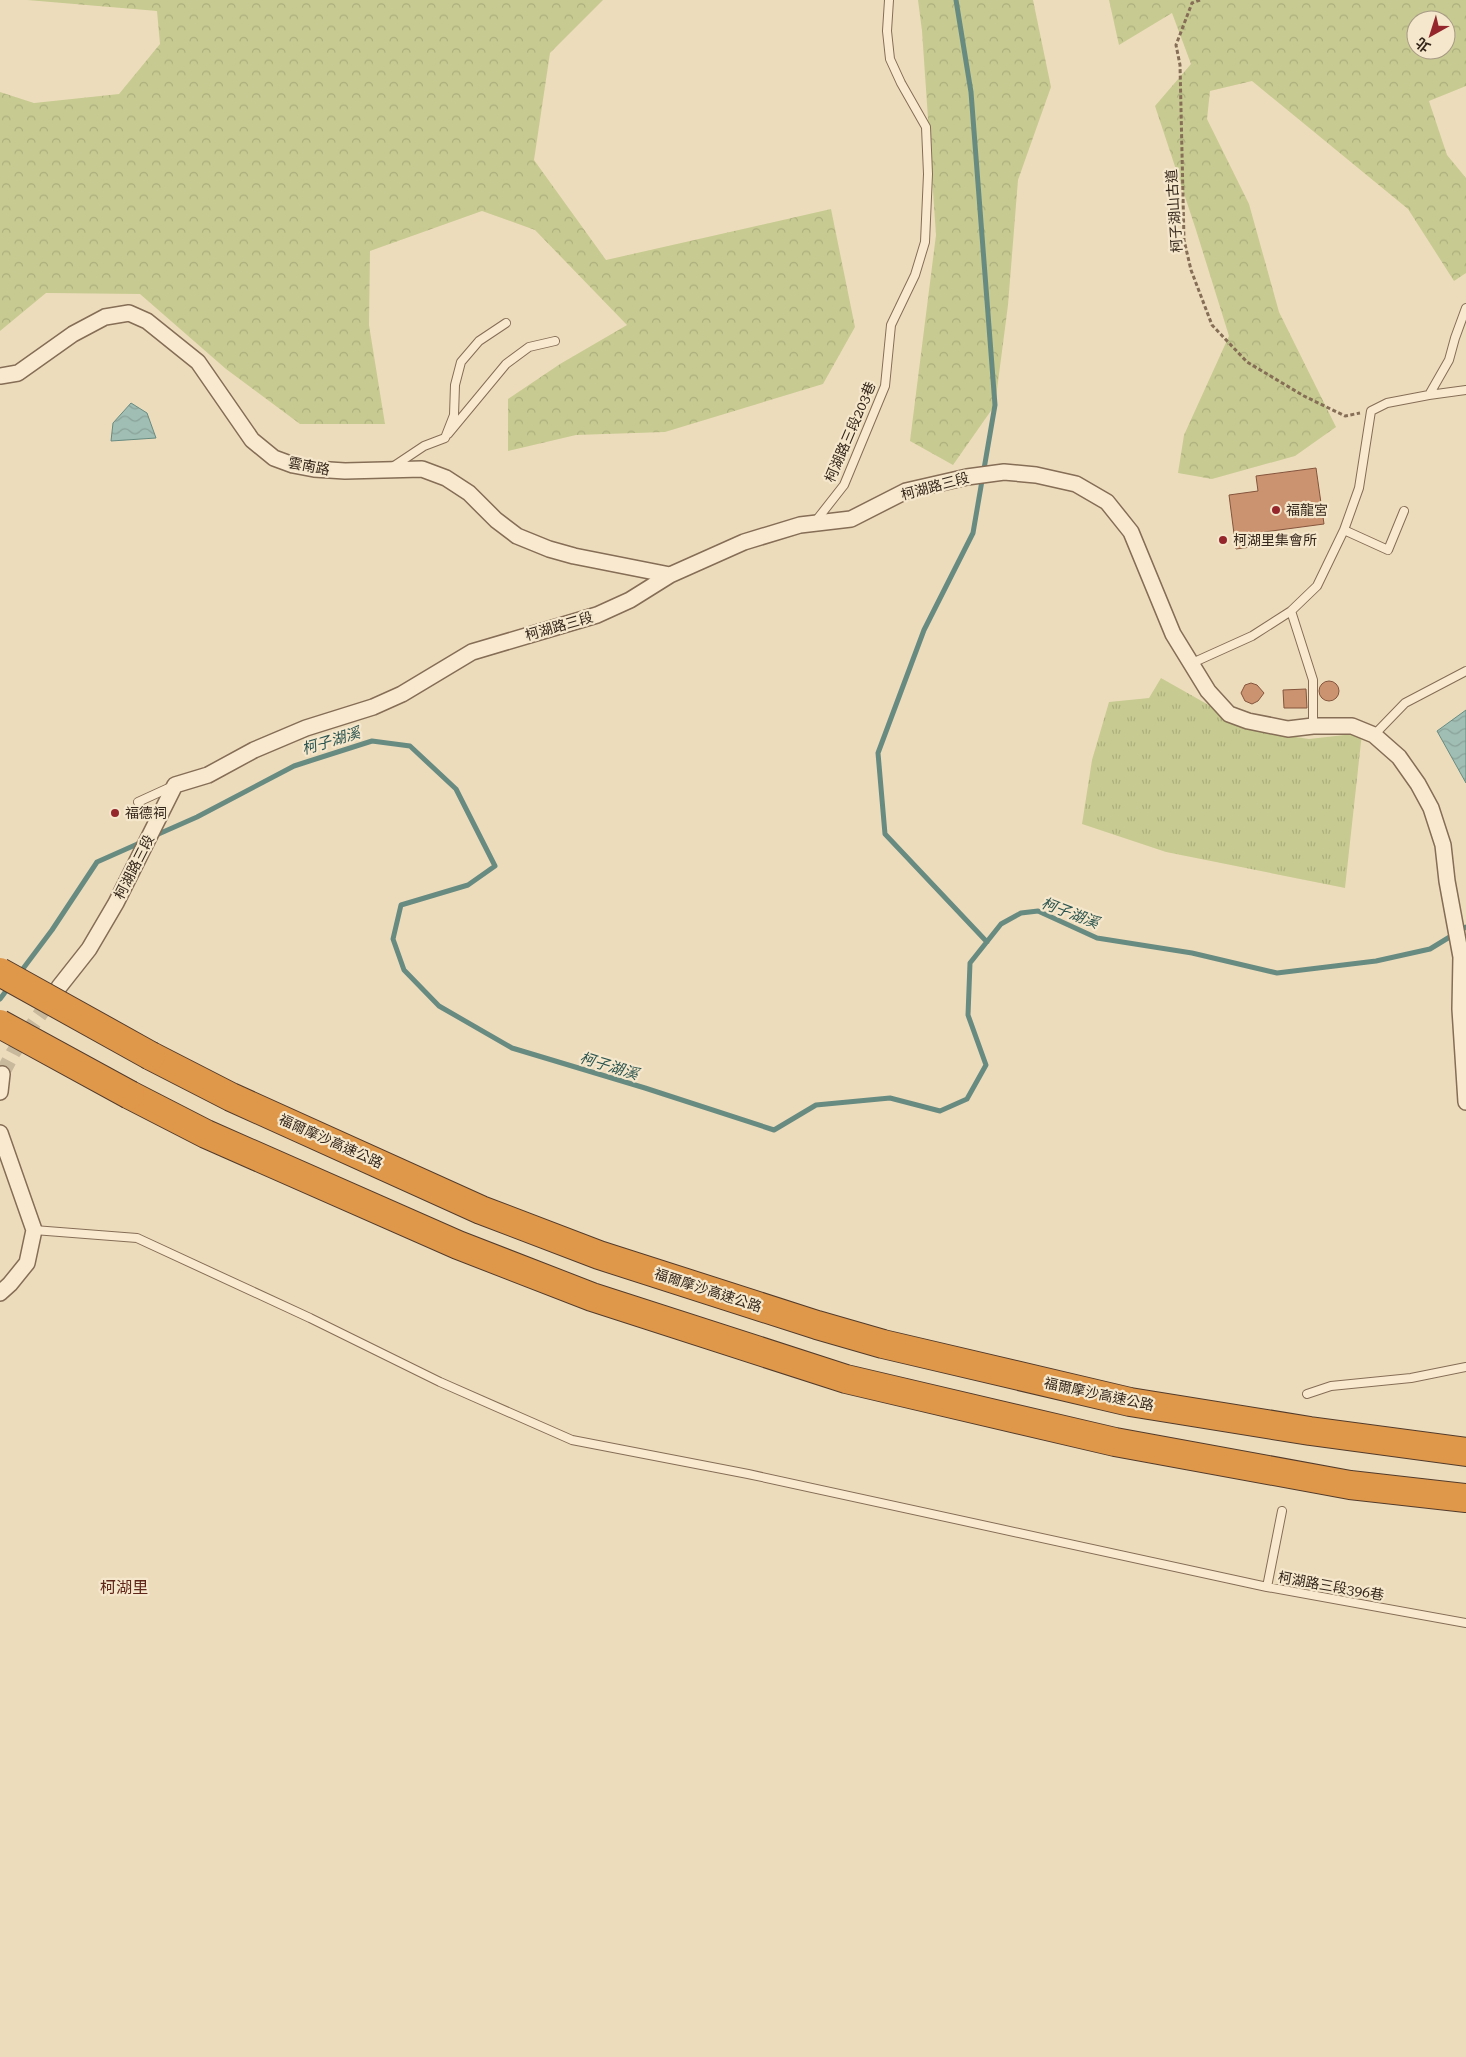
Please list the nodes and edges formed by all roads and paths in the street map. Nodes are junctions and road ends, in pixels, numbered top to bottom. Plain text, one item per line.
1 (889, 0) edge
2 (1200, 0) edge
3 (1466, 308) edge
4 (506, 323) dead end
5 (555, 342) dead end
6 (0, 376) edge
7 (1466, 390) edge
8 (1429, 395) junction
9 (1371, 411) junction
10 (445, 438) junction
11 (389, 469) junction
12 (1404, 511) dead end
13 (815, 522) junction
14 (1344, 530) junction
15 (670, 575) junction
16 (1291, 611) junction
17 (1190, 664) junction
18 (1466, 671) edge
19 (1313, 726) junction
20 (1374, 736) junction
21 (175, 785) junction
22 (138, 802) dead end
23 (1464, 961) edge
24 (0, 972) edge
25 (59, 987) tunnel mouth
26 (0, 1024) edge
27 (2, 1074) dead end
28 (0, 1092) edge
29 (1466, 1102) edge
30 (0, 1133) edge
31 (34, 1230) junction
32 (0, 1292) edge
33 (1466, 1367) edge
34 (1307, 1394) dead end
35 (1466, 1452) edge
36 (1466, 1498) edge
37 (1282, 1511) dead end
38 (1267, 1587) junction
39 (1466, 1623) edge

1 - 13 lane, 柯湖路三段203巷
2 - 9 path, 柯子湖山古道
3 - 8 lane
4 - 10 lane
5 - 10 lane
6 - 11 street, 雲南路
7 - 8 lane
8 - 9 lane
9 - 14 lane
10 - 11 lane
11 - 15 street, 雲南路
12 - 14 lane
13 - 15 street, 柯湖路三段
13 - 17 street, 柯湖路三段
14 - 16 lane
15 - 21 street, 柯湖路三段
16 - 17 lane
16 - 19 lane
17 - 19 street, 柯湖路三段
18 - 20 lane
19 - 20 street, 柯湖路三段
20 - 23 street, 柯湖路三段
21 - 22 lane
21 - 25 street, 柯湖路三段
23 - 29 street, 柯湖路三段
24 - 35 highway, 福爾摩沙高速公路, bridge
26 - 36 highway, bridge
27 - 28 street
30 - 31 street
31 - 32 street
31 - 38 lane
33 - 34 lane
37 - 38 lane, 柯湖路三段396巷
38 - 39 lane, 柯湖路三段396巷

